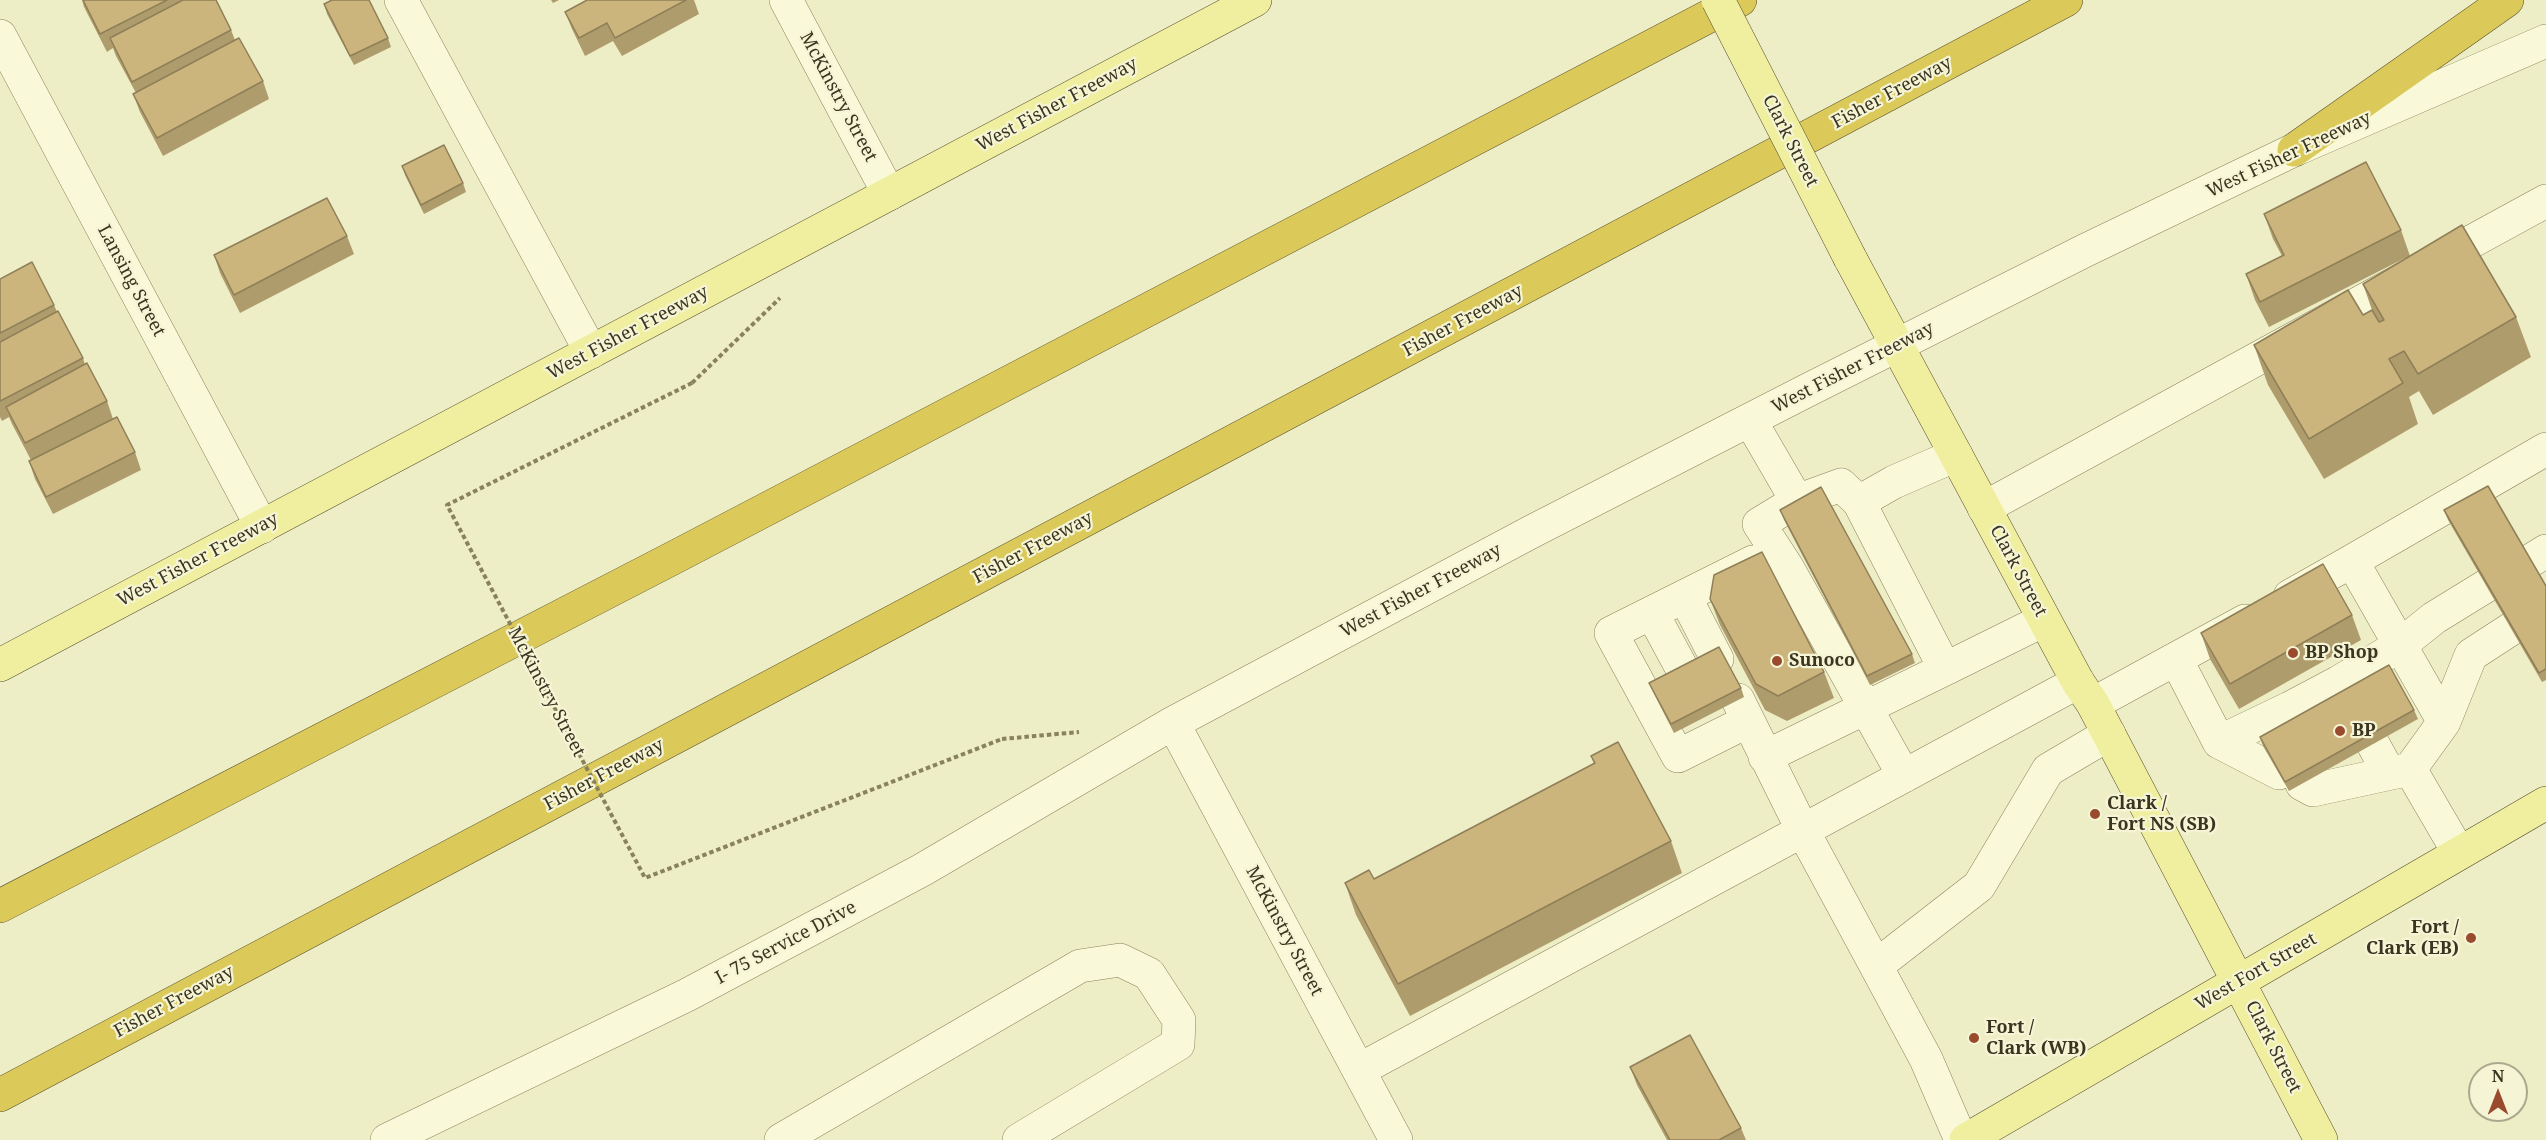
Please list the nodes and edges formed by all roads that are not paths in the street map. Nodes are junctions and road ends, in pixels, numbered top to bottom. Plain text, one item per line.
1 (401, 0) edge
2 (786, 0) edge
3 (1256, 0) edge
4 (1718, 0) edge
5 (1740, 0) edge
6 (2066, 0) edge
7 (2507, 0) edge
8 (0, 36) edge
9 (2546, 41) edge
10 (2294, 150) junction
11 (889, 194) junction
12 (2546, 201) edge
13 (1897, 345) junction
14 (591, 352) junction
15 (1750, 420) junction
16 (2546, 449) edge
17 (1956, 455) junction
18 (1797, 501) junction
19 (1984, 508) junction
20 (1858, 520) junction
21 (262, 527) junction
22 (1789, 558) junction
23 (2352, 561) junction
24 (2486, 586) edge
25 (1685, 597) junction
26 (1652, 613) junction
27 (2044, 620) junction
28 (2511, 629) edge
29 (2399, 646) junction
30 (1717, 659) edge
31 (2176, 659) junction
32 (0, 665) edge
33 (1945, 669) junction
34 (1686, 676) edge
35 (2086, 693) junction
36 (1865, 708) junction
37 (2444, 722) junction
38 (1173, 723) junction
39 (2109, 734) junction
40 (2219, 741) junction
41 (2373, 744) edge
42 (1765, 757) junction
43 (2400, 771) junction
44 (1904, 776) junction
45 (2546, 803) edge
46 (1803, 831) junction
47 (2459, 853) junction
48 (0, 906) edge
49 (1876, 966) junction
50 (2239, 982) junction
51 (1359, 1070) junction
52 (0, 1095) edge
53 (387, 1140) edge
54 (781, 1140) edge
55 (1019, 1140) edge
56 (1396, 1140) edge
57 (1961, 1140) edge
58 (1966, 1140) edge
59 (2320, 1140) edge

1 - 14 street
2 - 11 street, McKinstry Street
3 - 11 main road, West Fisher Freeway
4 - 13 main road, Clark Street, bridge
5 - 48 highway
6 - 52 highway, Fisher Freeway
7 - 10 highway
8 - 21 street, Lansing Street
9 - 10 street, West Fisher Freeway
10 - 13 street, West Fisher Freeway
11 - 14 main road, West Fisher Freeway
12 - 19 street
13 - 15 street, West Fisher Freeway
13 - 17 main road, Clark Street
14 - 21 main road, West Fisher Freeway
15 - 18 street
15 - 38 street, West Fisher Freeway
16 - 23 street
17 - 19 main road, Clark Street
17 - 20 street
18 - 20 street
18 - 22 street
19 - 27 main road, Clark Street
20 - 33 street
21 - 32 main road, West Fisher Freeway
22 - 25 street
22 - 36 street
23 - 29 street
23 - 31 street
24 - 29 street
25 - 26 street
25 - 30 street
26 - 34 street
26 - 42 street
27 - 33 street
27 - 35 main road, Clark Street
28 - 37 street
29 - 37 street
29 - 40 street
31 - 35 street
31 - 40 street
33 - 36 street
35 - 39 main road, Clark Street
35 - 44 street
36 - 42 street
36 - 44 street
37 - 43 street
38 - 51 street, McKinstry Street
38 - 53 street, I- 75 Service Drive
39 - 49 street
39 - 50 main road, Clark Street
40 - 43 street
41 - 43 street
42 - 46 street
43 - 47 street
44 - 46 street
45 - 47 main road, West Fort Street
46 - 49 street
46 - 51 street
47 - 50 main road, West Fort Street
49 - 57 street
50 - 58 main road, West Fort Street
50 - 59 main road, Clark Street
51 - 56 street, McKinstry Street
54 - 55 street

